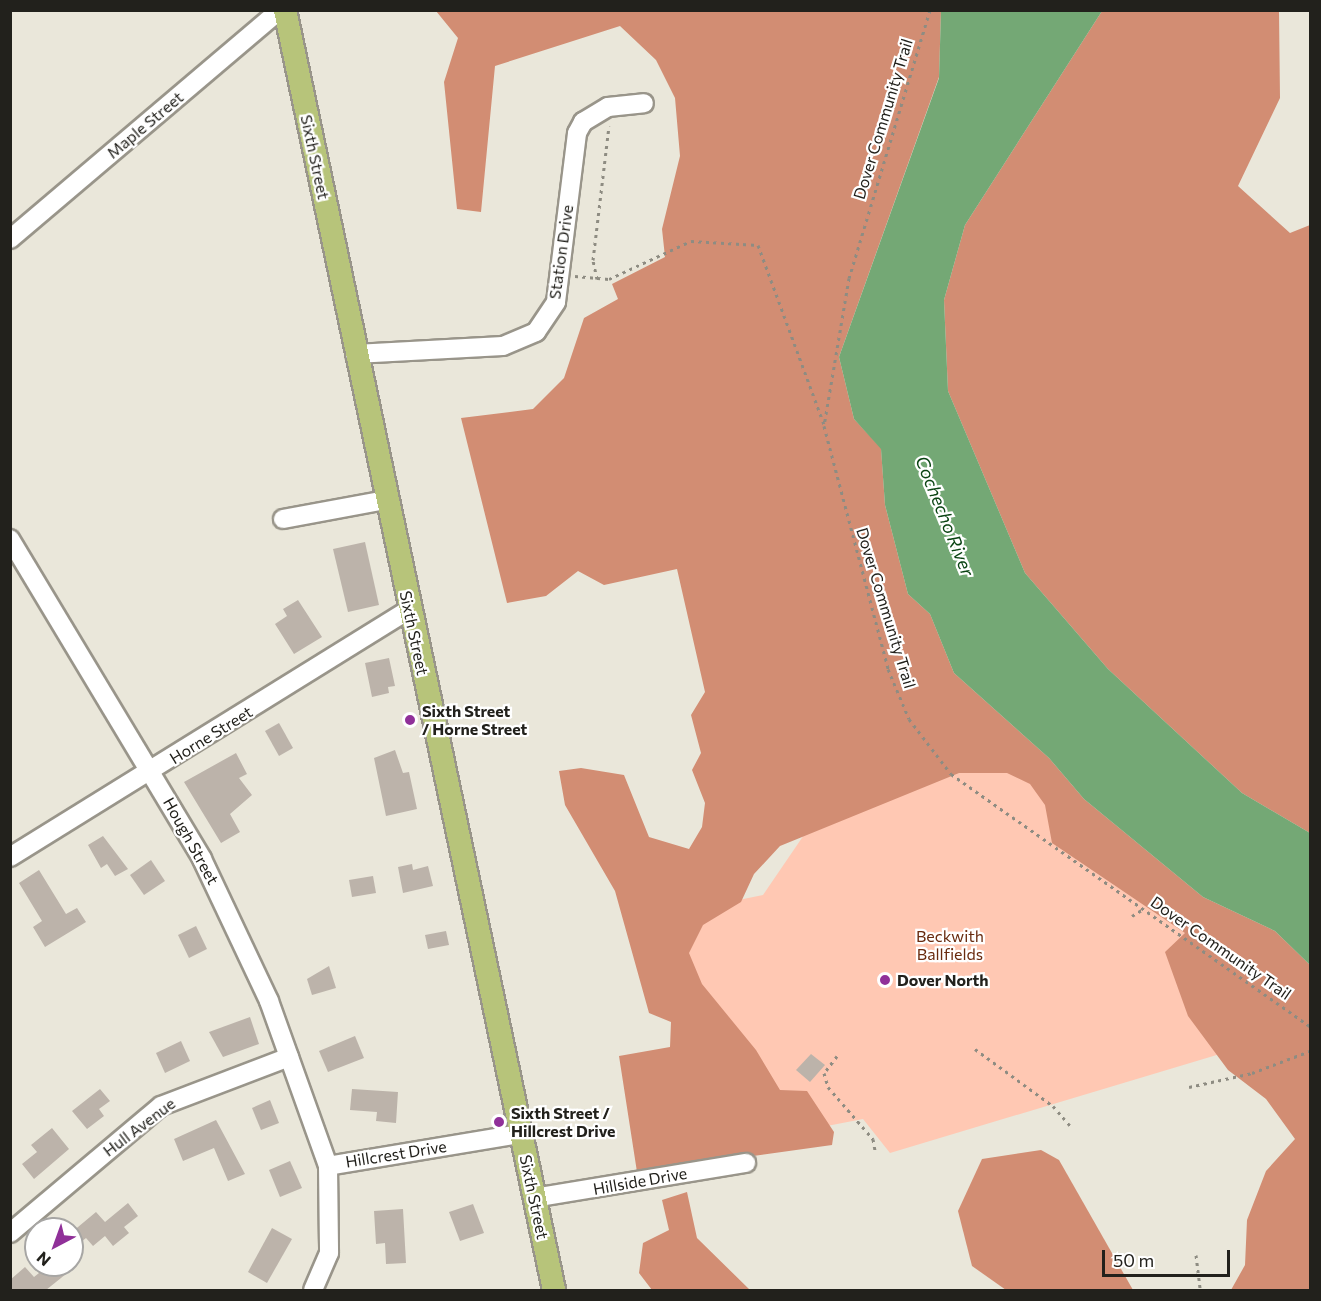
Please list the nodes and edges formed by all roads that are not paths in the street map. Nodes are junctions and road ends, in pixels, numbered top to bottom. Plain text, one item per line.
1 (280, 10) edge
2 (285, 10) edge
3 (645, 103) dead end
4 (10, 238) edge
5 (355, 354) junction
6 (386, 500) junction
7 (283, 519) dead end
8 (10, 539) edge
9 (409, 610) junction
10 (152, 772) junction
11 (10, 857) edge
12 (289, 1057) junction
13 (520, 1134) junction
14 (746, 1163) dead end
15 (328, 1166) junction
16 (534, 1198) junction
17 (10, 1233) edge
18 (313, 1290) edge
19 (554, 1290) edge

1 - 4 street, Maple Street
2 - 5 main road, Sixth Street
3 - 5 street, Station Drive
5 - 6 main road, Sixth Street
6 - 7 street
6 - 9 main road, Sixth Street
8 - 10 street, Hough Street
9 - 10 street, Horne Street
9 - 13 main road, Sixth Street
10 - 11 street, Horne Street
10 - 12 street, Hough Street
12 - 15 street, Hough Street
12 - 17 street, Hull Avenue
13 - 15 street, Hillcrest Drive
13 - 16 main road, Sixth Street
14 - 16 street, Hillside Drive
15 - 18 street, Hillcrest Drive
16 - 19 main road, Sixth Street

